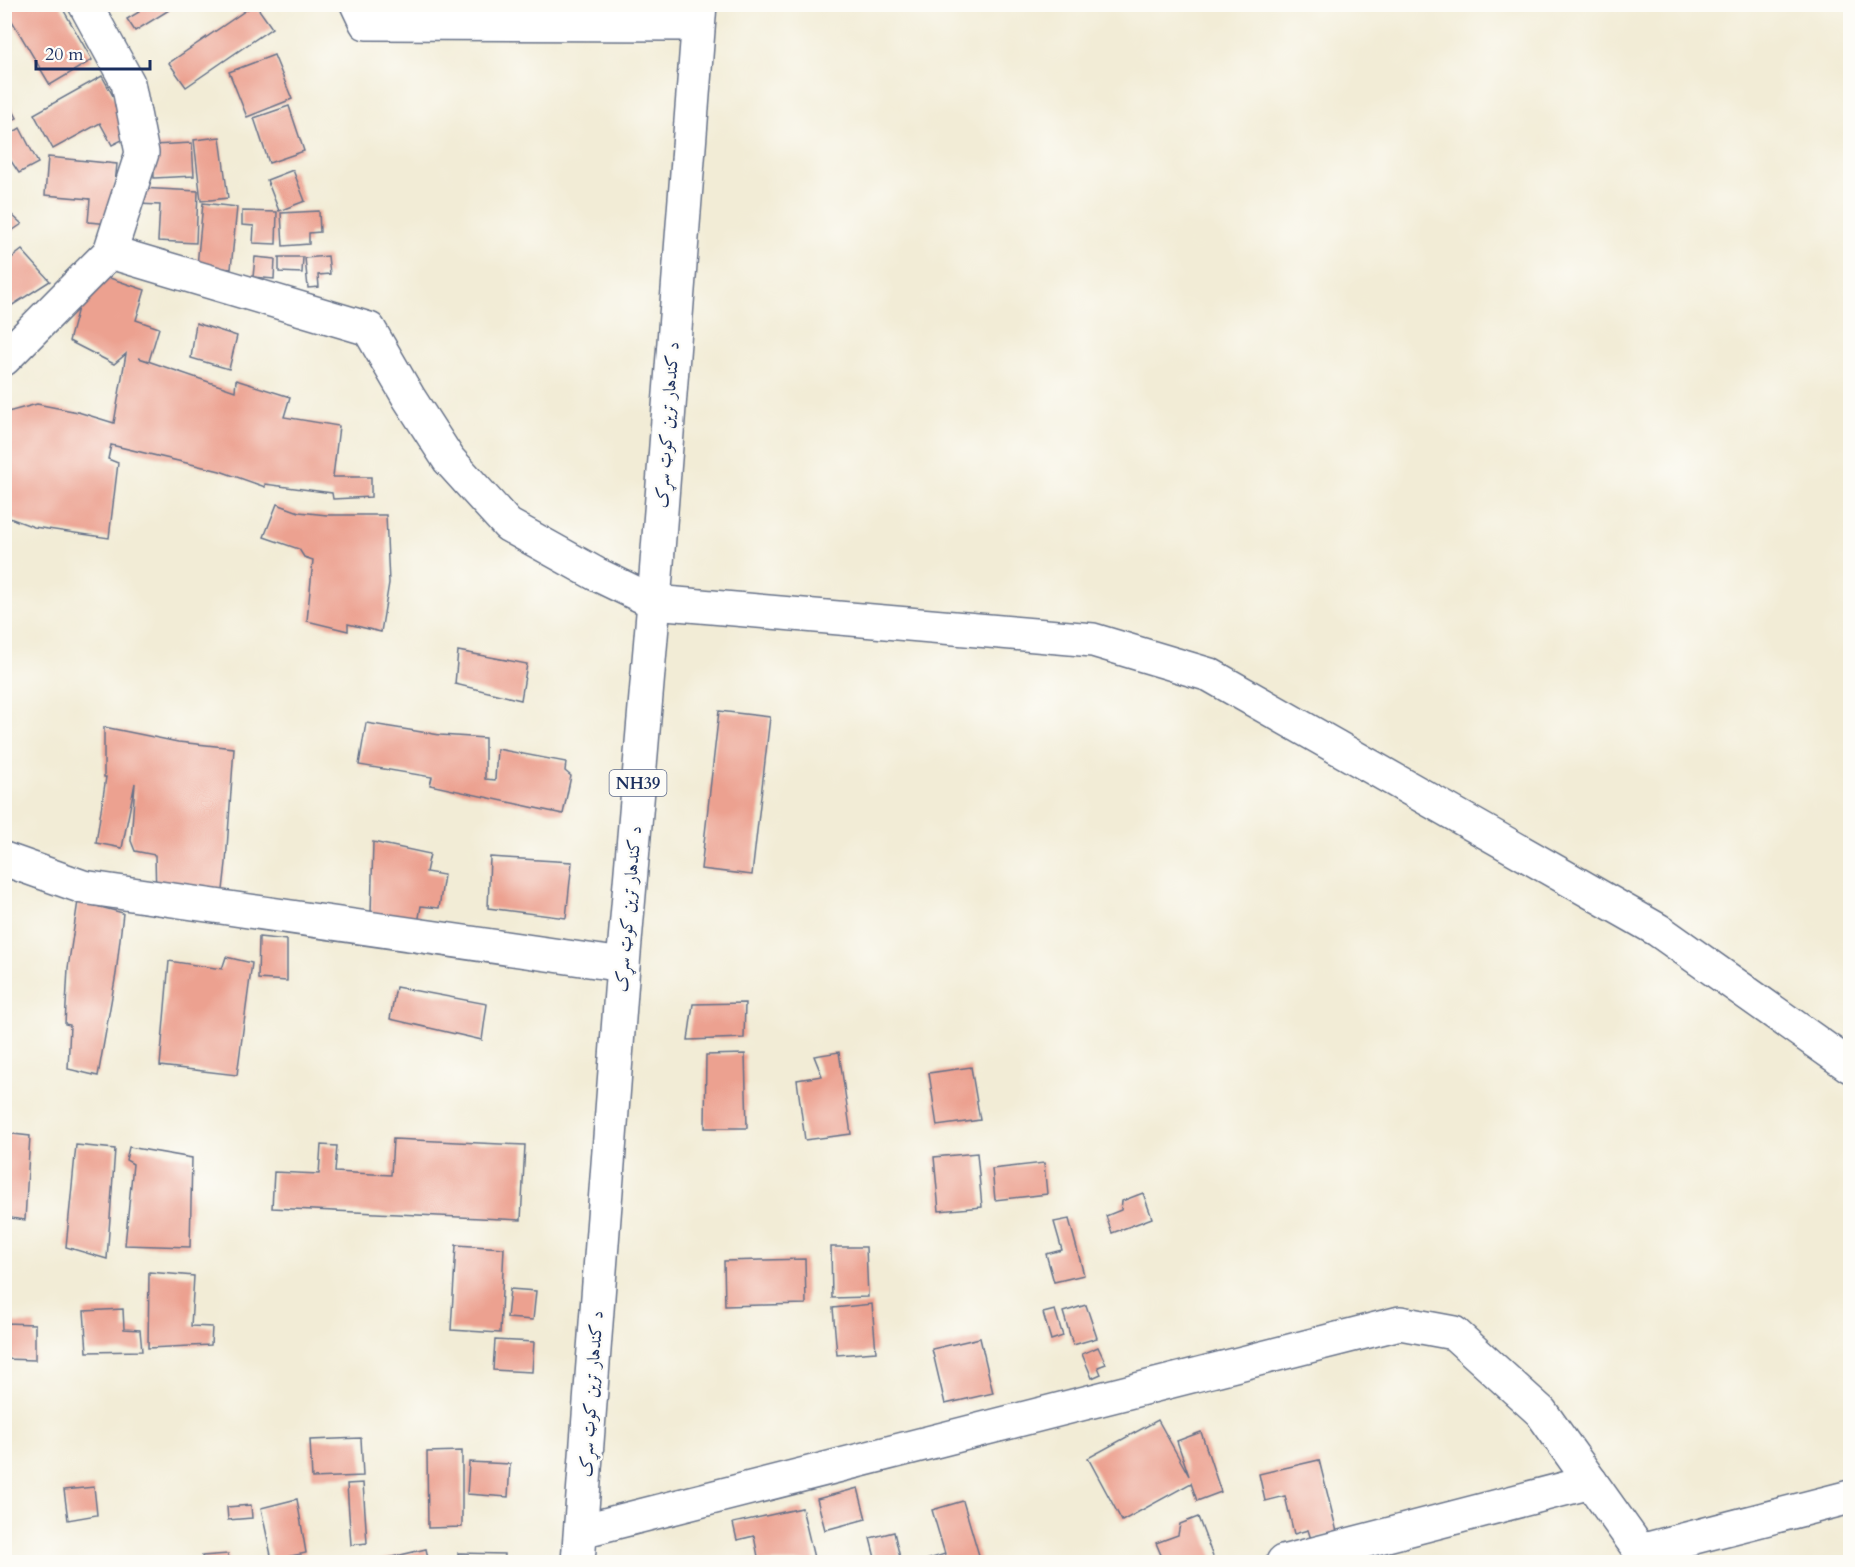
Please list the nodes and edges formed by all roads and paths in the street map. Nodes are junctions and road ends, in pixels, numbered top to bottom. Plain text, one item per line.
1 (86, 4) edge
2 (357, 4) edge
3 (699, 14) edge
4 (110, 252) junction
5 (4, 359) edge
6 (654, 602) junction
7 (4, 859) edge
8 (623, 965) junction
9 (1851, 1066) edge
10 (1591, 1482) junction
11 (1851, 1497) edge
12 (581, 1531) junction
13 (1641, 1557) edge
14 (578, 1563) edge
15 (1283, 1563) edge

1 - 4 street
2 - 3 street
3 - 6 street, د کندهار ترين کوټ سړک / NH39
4 - 5 street
4 - 6 street
6 - 8 street, د کندهار ترين کوټ سړک / NH39
6 - 9 street
7 - 8 street
8 - 12 street, د کندهار ترين کوټ سړک / NH39
10 - 12 street
10 - 13 street
10 - 15 street
11 - 13 street
12 - 14 street, د کندهار ترين کوټ سړک / NH39

